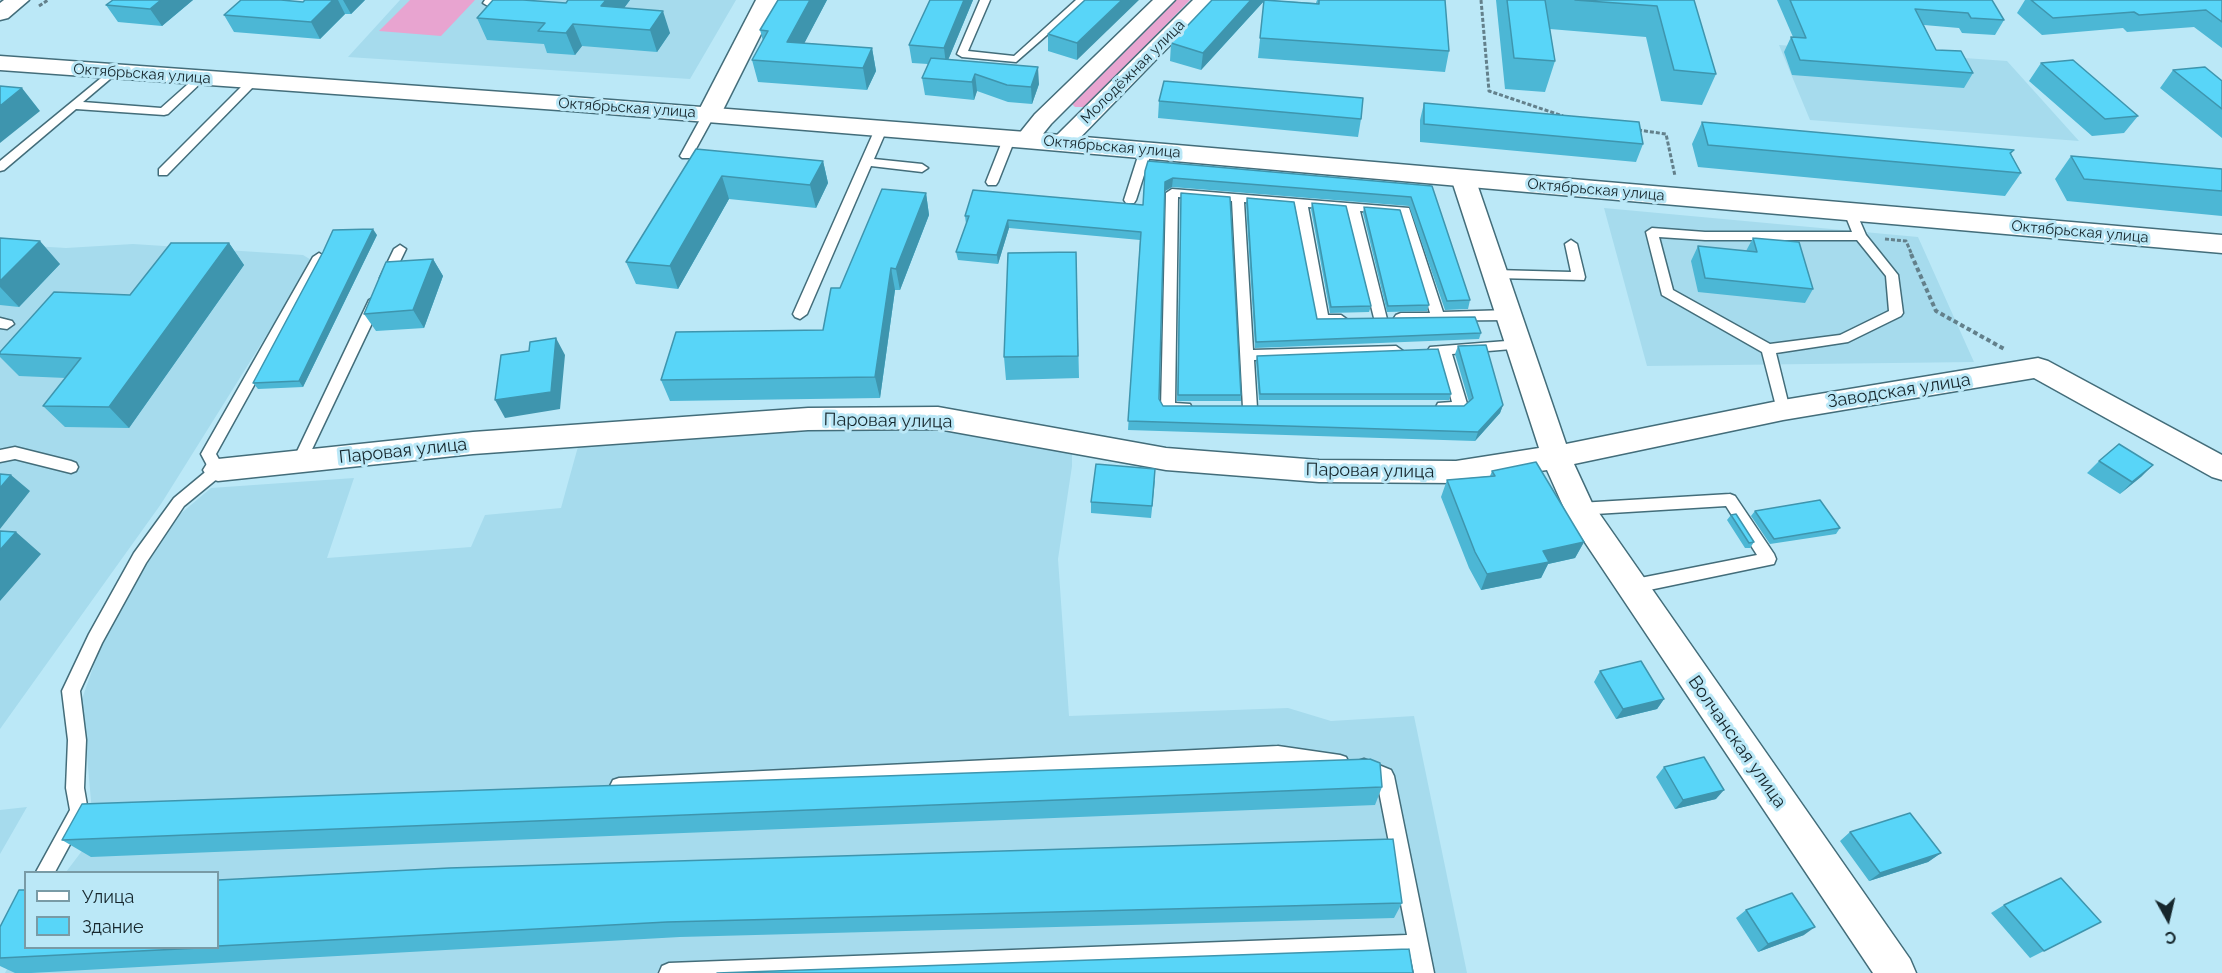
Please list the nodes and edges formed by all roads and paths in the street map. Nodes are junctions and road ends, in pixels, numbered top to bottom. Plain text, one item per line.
1 (18, 0) edge
2 (767, 0) edge
3 (985, 0) edge
4 (1082, 0) edge
5 (1165, 0) edge
6 (1204, 0) edge
7 (1481, 0) edge
8 (0, 13) edge
9 (0, 63) edge
10 (112, 72) junction
11 (201, 78) junction
12 (252, 82) junction
13 (73, 105) junction
14 (709, 114) junction
15 (1563, 116) edge
16 (881, 129) junction
17 (1631, 129) edge
18 (1018, 139) junction
19 (1062, 143) junction
20 (1146, 150) junction
21 (686, 156) dead end
22 (867, 162) junction
23 (0, 167) edge
24 (922, 168) dead end
25 (163, 172) dead end
26 (1463, 178) junction
27 (992, 182) dead end
28 (1679, 197) junction
29 (1238, 199) junction
30 (1130, 200) dead end
31 (1301, 204) junction
32 (1353, 208) junction
33 (1855, 224) junction
34 (1571, 244) dead end
35 (2222, 244) edge
36 (400, 249) dead end
37 (319, 257) edge
38 (1495, 274) junction
39 (800, 314) dead end
40 (1509, 315) junction
41 (1438, 317) junction
42 (1368, 319) junction
43 (1519, 345) junction
44 (1768, 349) junction
45 (1444, 350) junction
46 (1247, 355) junction
47 (1426, 407) edge
48 (1203, 408) edge
49 (1250, 408) edge
50 (1783, 410) junction
51 (0, 456) edge
52 (1556, 457) junction
53 (299, 462) junction
54 (71, 467) dead end
55 (2222, 469) edge
56 (218, 470) junction
57 (1579, 509) junction
58 (1630, 587) junction
59 (602, 786) edge
60 (1374, 842) edge
61 (1398, 842) junction
62 (46, 871) edge
63 (1419, 944) junction
64 (669, 973) edge
65 (1424, 973) edge
66 (1896, 973) edge

1 - 8 main road
2 - 14 main road
3 - 4 lane
5 - 18 street, Молодёжная улица
6 - 19 street, Молодёжная улица
7 - 15 path
9 - 10 main road, Октябрьская улица
10 - 11 main road, Октябрьская улица
10 - 13 lane
11 - 12 main road, Октябрьская улица
11 - 13 lane
12 - 14 main road, Октябрьская улица
12 - 25 lane
13 - 23 lane
14 - 16 main road, Октябрьская улица
14 - 21 lane
16 - 18 main road, Октябрьская улица
16 - 22 lane
17 - 28 path
18 - 19 main road, Октябрьская улица
18 - 27 lane
19 - 20 main road, Октябрьская улица
20 - 26 main road, Октябрьская улица
20 - 30 lane
22 - 24 lane
22 - 39 lane
26 - 28 main road, Октябрьская улица
26 - 38 street, Волчанская улица
28 - 33 main road, Октябрьская улица
29 - 31 lane
29 - 46 lane
29 - 48 lane
31 - 32 lane
31 - 42 lane
32 - 41 lane
32 - 42 lane
33 - 35 main road, Октябрьская улица
33 - 44 lane
33 - 44 lane
34 - 38 lane
36 - 53 lane
37 - 56 lane
38 - 40 street, Волчанская улица
40 - 41 lane
40 - 43 street, Волчанская улица
41 - 42 lane
43 - 45 lane
43 - 52 street, Волчанская улица
44 - 50 lane
45 - 46 lane
45 - 47 lane
46 - 49 lane
50 - 52 street, Заводская улица
50 - 55 street, Заводская улица
51 - 54 lane
52 - 53 street, Паровая улица
52 - 57 street, Волчанская улица
53 - 56 street, Паровая улица
56 - 62 lane
57 - 58 street, Волчанская улица
57 - 58 lane
58 - 66 street, Волчанская улица
59 - 61 lane
60 - 61 lane
61 - 63 lane
63 - 64 lane
63 - 65 lane

